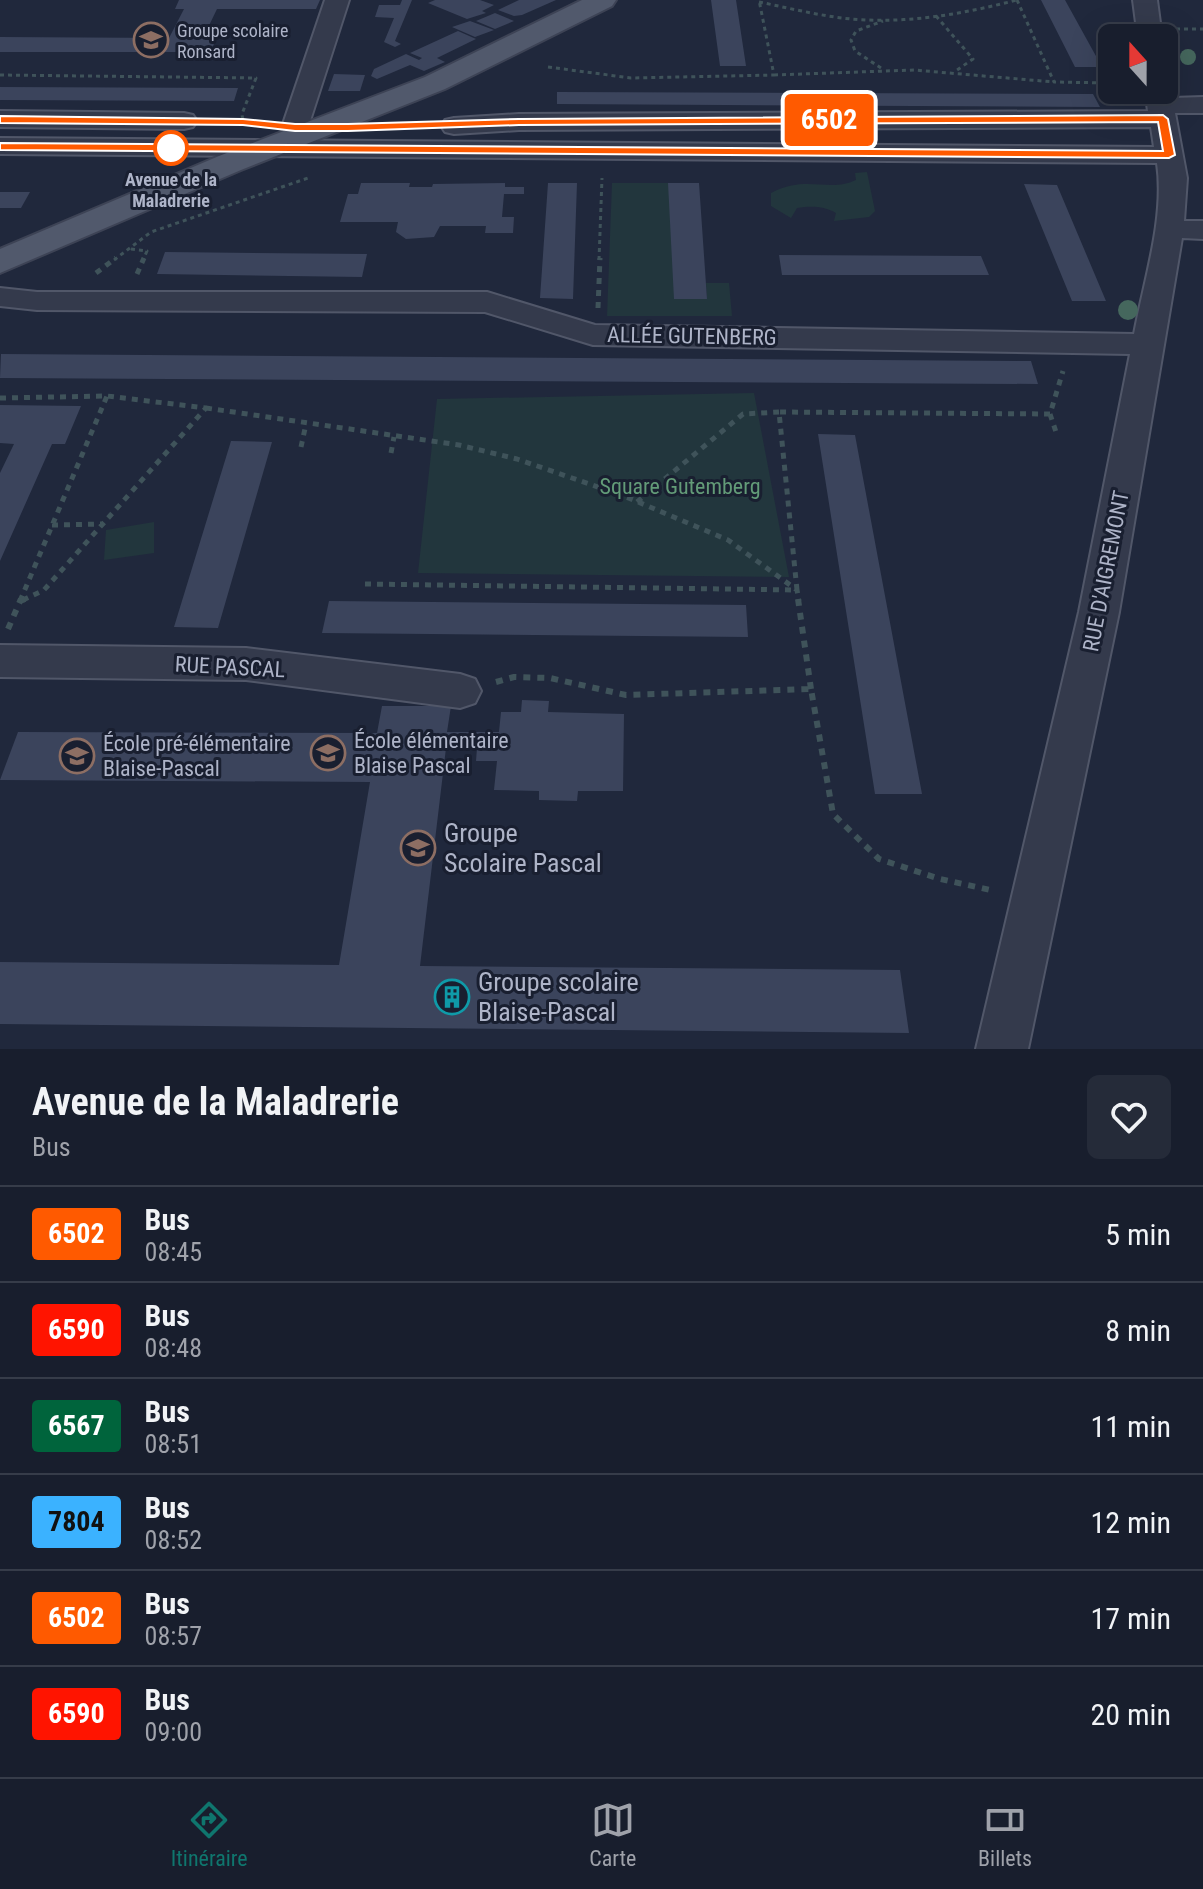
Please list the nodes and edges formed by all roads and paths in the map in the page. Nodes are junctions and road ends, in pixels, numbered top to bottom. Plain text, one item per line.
1 (337, 0) edge
2 (603, 0) edge
3 (1017, 0) edge
4 (1145, 0) edge
5 (759, 1) edge
6 (936, 15) junction
7 (885, 20) junction
8 (1148, 24) edge
9 (548, 67) dead end
10 (882, 69) junction
11 (957, 70) junction
12 (0, 75) edge
13 (774, 75) junction
14 (1054, 82) junction
15 (1098, 83) edge
16 (1165, 104) edge
17 (1203, 105) edge
18 (0, 119) edge
19 (213, 122) dead end
20 (243, 122) joint
21 (308, 128) junction
22 (0, 146) edge
23 (270, 148) junction
24 (321, 175) dead end
25 (602, 178) dead end
26 (1186, 229) edge
27 (129, 248) junction
28 (0, 262) edge
29 (135, 279) dead end
30 (0, 297) edge
31 (67, 301) junction
32 (597, 313) dead end
33 (1071, 343) junction
34 (1148, 344) junction
35 (107, 396) junction
36 (0, 398) edge
37 (206, 408) junction
38 (779, 412) junction
39 (1050, 414) junction
40 (306, 424) junction
41 (1056, 432) dead end
42 (394, 437) junction
43 (301, 447) dead end
44 (391, 453) dead end
45 (637, 502) junction
46 (103, 524) junction
47 (52, 525) junction
48 (365, 584) dead end
49 (797, 590) junction
50 (20, 601) junction
51 (2, 650) edge
52 (811, 689) junction
53 (460, 691) joint
54 (1035, 900) junction
55 (1002, 1049) edge

1 - 21 street
2 - 21 main road
3 - 6 path
3 - 14 path
4 - 8 street
5 - 7 path
5 - 13 path
6 - 7 path
6 - 11 path
7 - 10 path
9 - 13 path
10 - 11 path
10 - 13 path
11 - 14 path
12 - 20 path
14 - 15 path
16 - 17 street
16 - 21 street
16 - 23 street
16 - 26 street, RUE D'AIGREMONT
18 - 19 street
20 - 21 street
21 - 23 main road
22 - 23 street
23 - 28 main road
24 - 27 path
25 - 32 path
26 - 34 street, RUE D'AIGREMONT
27 - 29 path
27 - 31 path
30 - 31 street, ALLÉE GUTENBERG
31 - 33 street, ALLÉE GUTENBERG
33 - 34 street, ALLÉE GUTENBERG
33 - 39 path
34 - 54 street, RUE D'AIGREMONT
35 - 36 path
35 - 37 path
35 - 47 path
37 - 40 path
37 - 46 path
38 - 39 path
38 - 45 path
38 - 49 path
39 - 41 path
40 - 42 path
40 - 43 path
42 - 44 path
42 - 45 path
45 - 49 path
46 - 47 path
46 - 50 path
47 - 50 path
48 - 49 path
49 - 52 path
50 - 51 path
51 - 53 street, RUE PASCAL
52 - 53 path
52 - 54 path
54 - 55 street, RUE D'AIGREMONT

